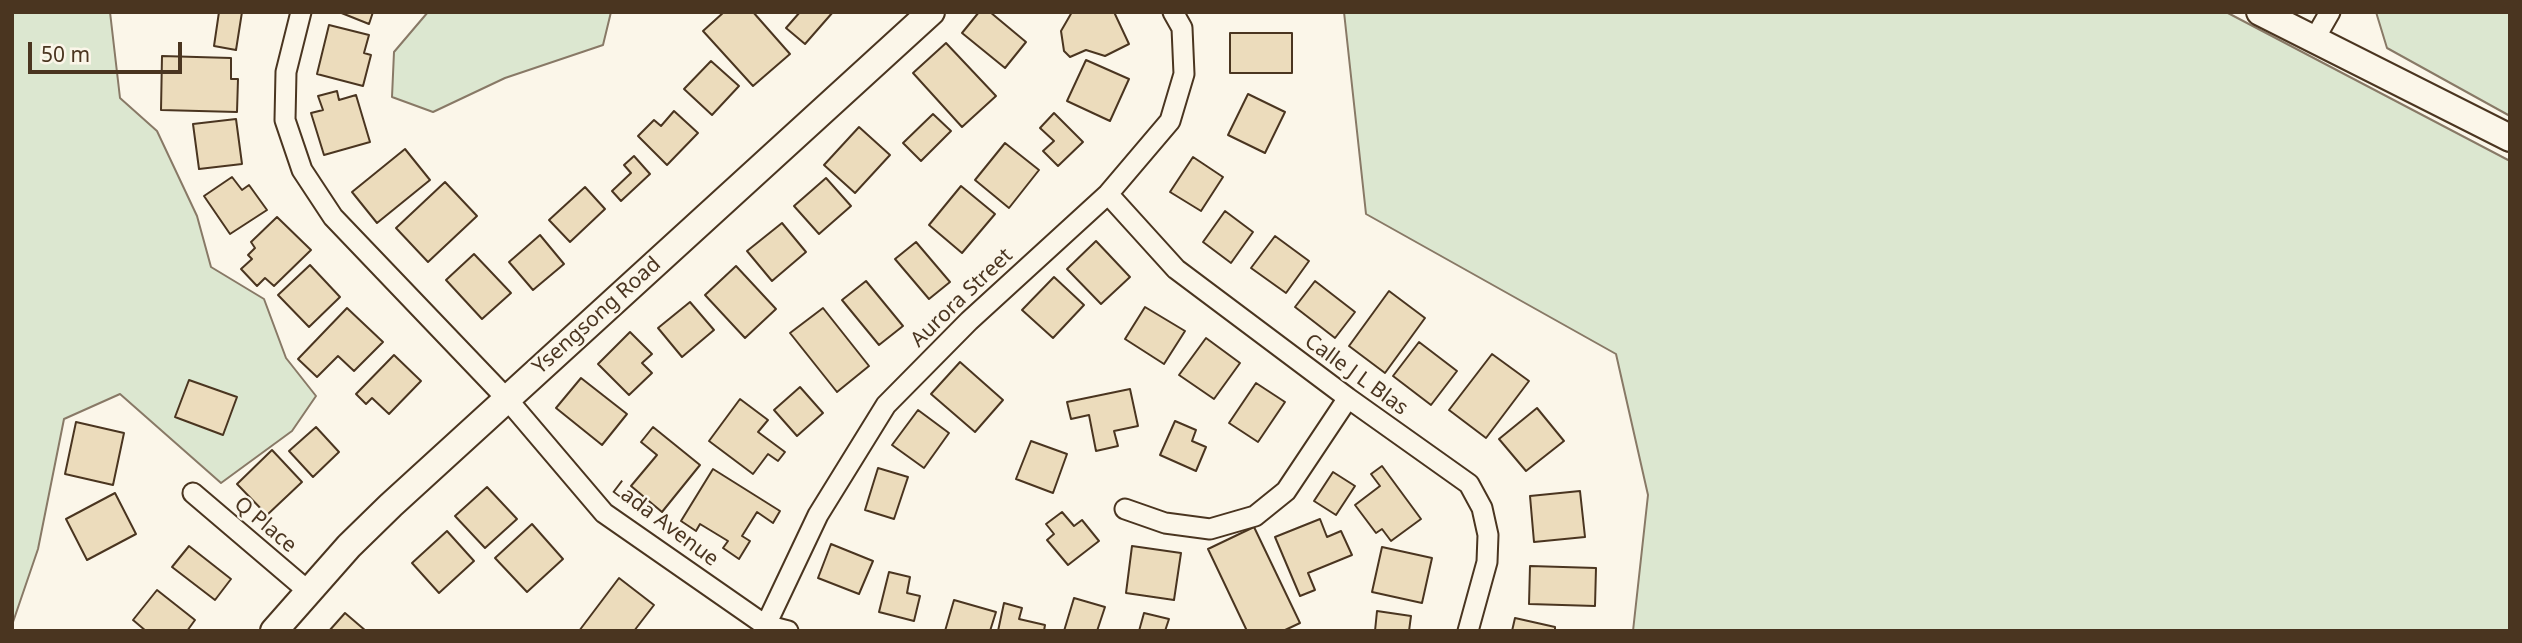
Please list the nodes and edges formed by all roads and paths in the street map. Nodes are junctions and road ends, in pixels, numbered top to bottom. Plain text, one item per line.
1 (301, 12) edge
2 (931, 12) edge
3 (1173, 12) edge
4 (2260, 12) edge
5 (2330, 12) edge
6 (2314, 40) junction
7 (2510, 138) edge
8 (1108, 194) junction
9 (1348, 398) junction
10 (507, 399) junction
11 (193, 493) dead end
12 (1125, 509) dead end
13 (308, 591) junction
14 (764, 628) edge
15 (274, 631) edge
16 (788, 631) edge
17 (1468, 631) edge

1 - 10 street, Lada Avenue
2 - 10 main road, Ysengsong Road
3 - 8 street, Aurora Street
4 - 6 main road
5 - 6 street
6 - 7 main road
8 - 9 street, Calle J L Blas
8 - 14 street, Aurora Street
9 - 12 street
9 - 17 street, Calle J L Blas
10 - 13 main road, Ysengsong Road
10 - 14 street, Lada Avenue
11 - 13 street, Q Place
13 - 15 main road, Ysengsong Road
14 - 16 street, Lada Avenue

